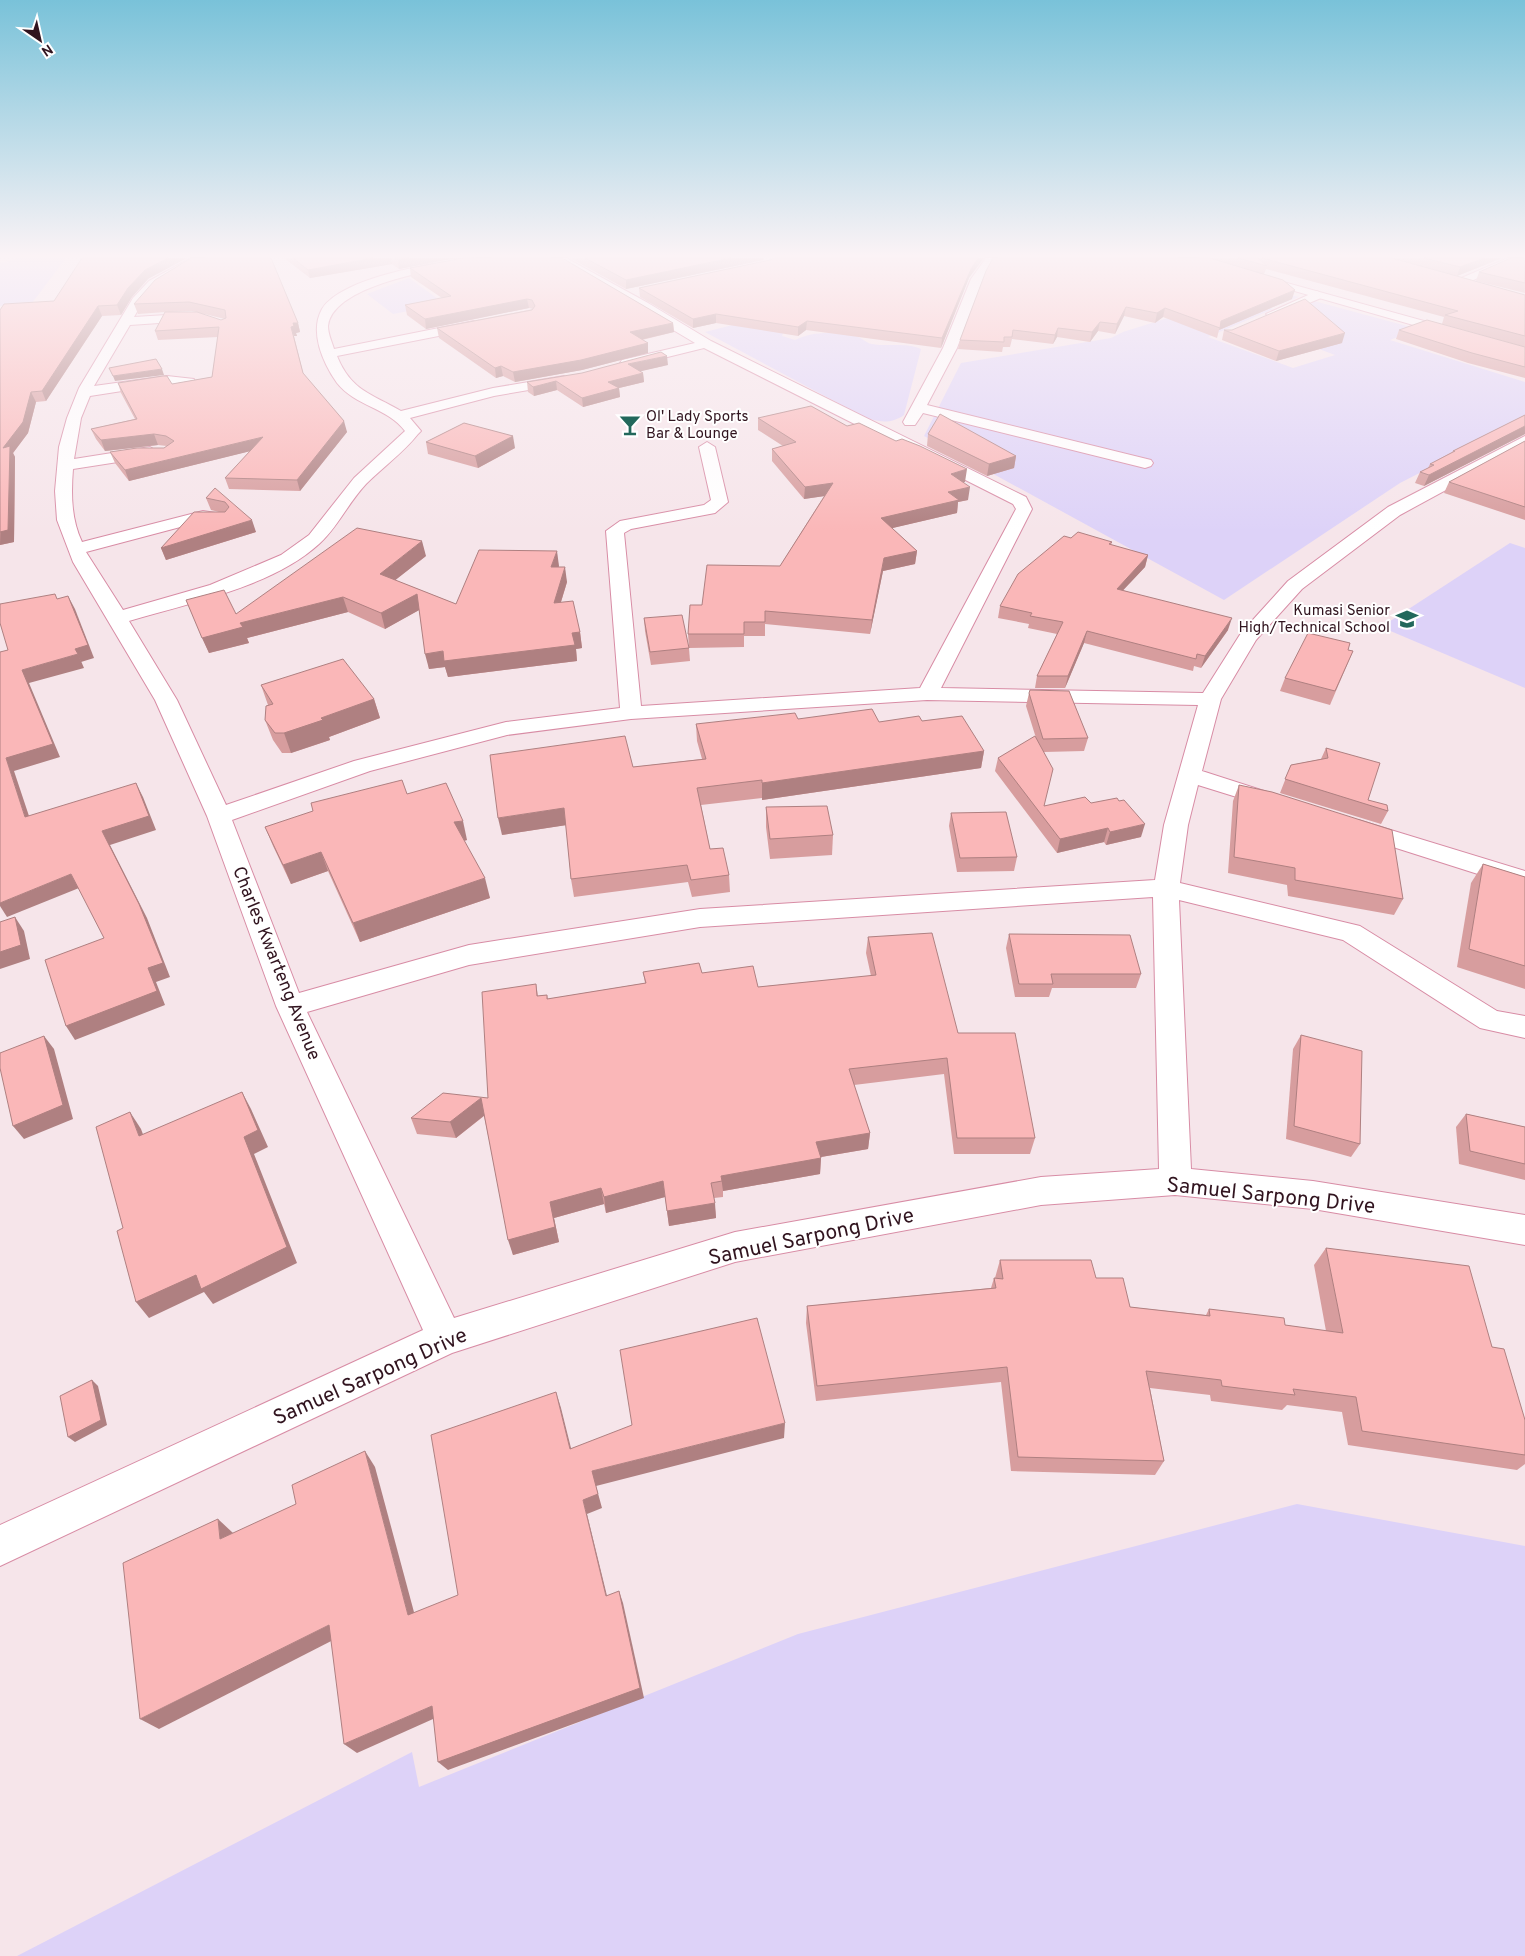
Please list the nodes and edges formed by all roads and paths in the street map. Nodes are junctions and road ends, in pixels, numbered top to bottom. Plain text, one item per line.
1 (110, 349) edge
2 (327, 349) edge
3 (352, 349) edge
4 (686, 349) edge
5 (716, 349) edge
6 (949, 349) edge
7 (1512, 349) edge
8 (1525, 353) edge
9 (328, 354) junction
10 (613, 368) edge
11 (575, 378) edge
12 (190, 387) edge
13 (85, 392) junction
14 (918, 407) junction
15 (400, 416) junction
16 (1525, 441) edge
17 (900, 442) junction
18 (707, 447) dead end
19 (168, 452) edge
20 (1145, 463) dead end
21 (65, 466) junction
22 (222, 519) edge
23 (76, 549) junction
24 (118, 618) junction
25 (927, 694) junction
26 (1210, 699) junction
27 (631, 713) junction
28 (1190, 775) junction
29 (1292, 807) edge
30 (219, 816) junction
31 (1339, 822) edge
32 (1525, 880) edge
33 (1166, 888) junction
34 (290, 1006) junction
35 (1525, 1027) edge
36 (1175, 1181) junction
37 (1525, 1230) edge
38 (444, 1338) junction
39 (0, 1546) edge

1 - 13 main road, Charles Kwarteng Avenue
2 - 9 main road
3 - 9 main road
4 - 10 main road
5 - 17 main road
6 - 14 main road
7 - 8 main road
9 - 15 main road
11 - 15 main road
12 - 13 main road
13 - 21 main road, Charles Kwarteng Avenue
14 - 17 main road
14 - 20 main road
15 - 24 main road
16 - 26 main road
17 - 25 main road
18 - 27 main road
19 - 21 main road
21 - 23 main road, Charles Kwarteng Avenue
22 - 23 main road
23 - 24 main road, Charles Kwarteng Avenue
24 - 30 main road, Charles Kwarteng Avenue
25 - 26 main road
25 - 27 main road
26 - 28 main road
27 - 30 main road
28 - 29 main road
28 - 33 main road
30 - 34 main road, Charles Kwarteng Avenue
31 - 32 main road
33 - 34 main road
33 - 35 main road
33 - 36 main road
34 - 38 main road, Charles Kwarteng Avenue
36 - 37 main road, Samuel Sarpong Drive
36 - 38 main road, Samuel Sarpong Drive
38 - 39 main road, Samuel Sarpong Drive

